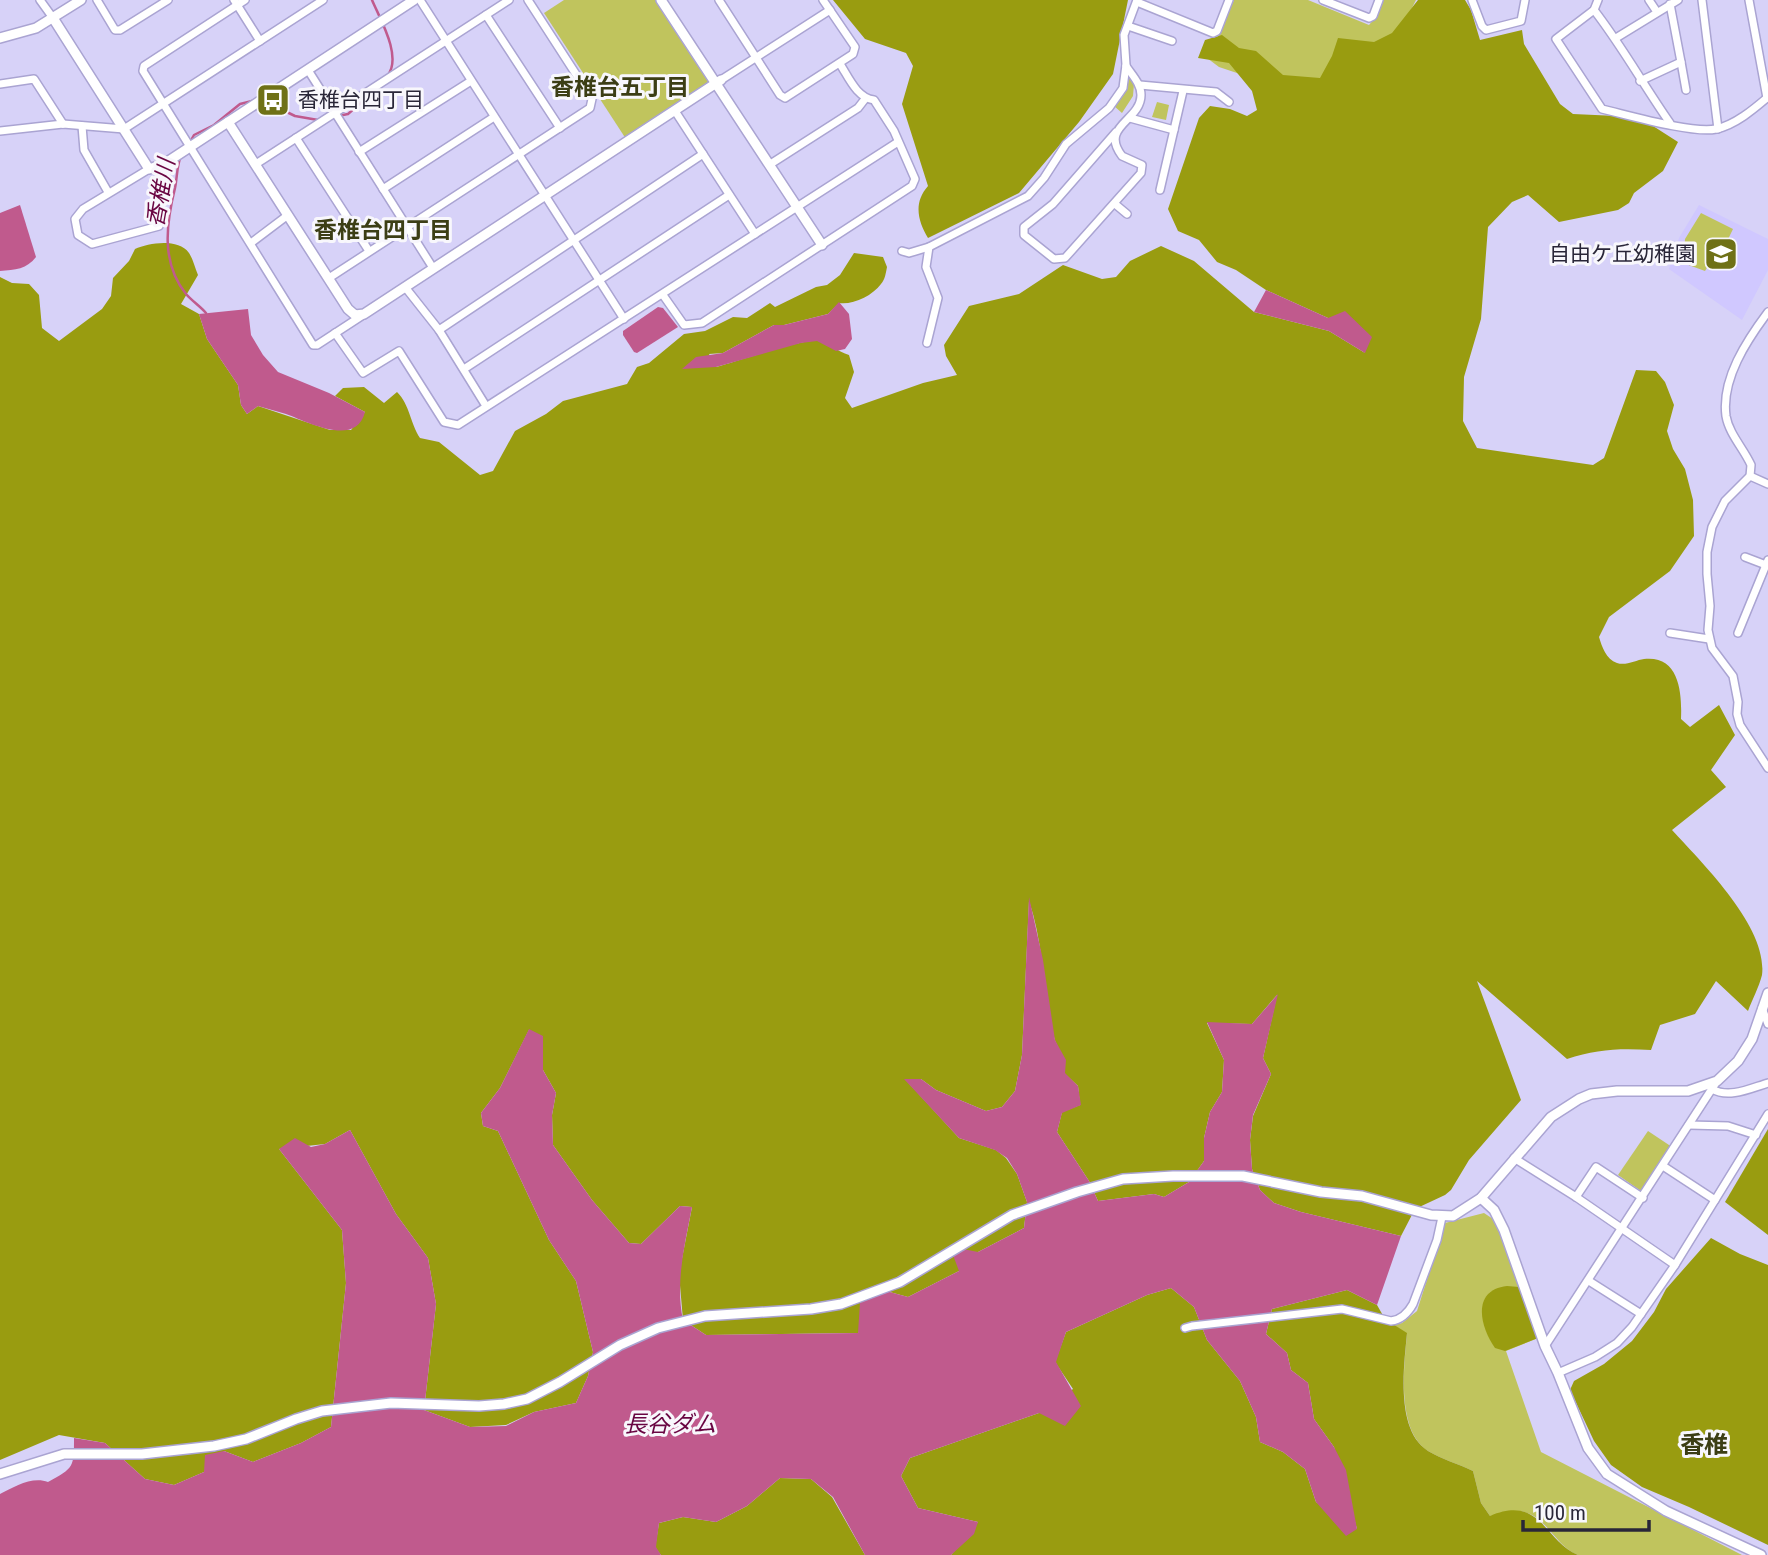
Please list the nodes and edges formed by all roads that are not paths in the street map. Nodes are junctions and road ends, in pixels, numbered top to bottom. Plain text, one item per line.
1 (40, 0) edge
2 (81, 0) edge
3 (97, 0) edge
4 (168, 0) edge
5 (245, 0) edge
6 (323, 0) edge
7 (414, 0) edge
8 (420, 0) edge
9 (509, 0) edge
10 (528, 0) edge
11 (662, 0) edge
12 (719, 0) edge
13 (823, 0) edge
14 (1229, 0) edge
15 (1379, 0) edge
16 (1472, 0) edge
17 (1525, 0) edge
18 (1598, 0) edge
19 (1649, 0) edge
20 (1702, 0) edge
21 (1749, 0) edge
22 (1137, 1) edge
23 (1328, 1) edge
24 (1674, 2) edge
25 (235, 3) edge
26 (830, 10) junction
27 (1594, 10) junction
28 (1657, 12) junction
29 (486, 15) junction
30 (53, 18) junction
31 (1128, 26) junction
32 (0, 38) edge
33 (1616, 38) junction
34 (260, 41) junction
35 (447, 41) junction
36 (1172, 41) dead end
37 (756, 58) junction
38 (1681, 62) junction
39 (840, 64) junction
40 (1126, 65) junction
41 (308, 70) junction
42 (1640, 80) junction
43 (471, 81) junction
44 (718, 82) junction
45 (0, 84) edge
46 (1140, 85) junction
47 (1686, 90) dead end
48 (1183, 91) junction
49 (1767, 97) edge
50 (865, 99) junction
51 (1229, 102) dead end
52 (162, 105) junction
53 (675, 111) junction
54 (333, 113) junction
55 (494, 117) junction
56 (1130, 118) junction
57 (228, 122) junction
58 (63, 124) junction
59 (1671, 124) junction
60 (82, 126) junction
61 (560, 128) junction
62 (1718, 128) junction
63 (124, 129) junction
64 (1174, 130) junction
65 (0, 131) edge
66 (1116, 132) junction
67 (296, 138) junction
68 (898, 142) junction
69 (189, 148) junction
70 (359, 152) junction
71 (703, 154) junction
72 (519, 155) junction
73 (256, 164) junction
74 (769, 165) junction
75 (149, 169) junction
76 (383, 189) junction
77 (1160, 190) dead end
78 (108, 192) junction
79 (729, 195) junction
80 (545, 196) junction
81 (1115, 204) junction
82 (797, 207) junction
83 (1127, 214) dead end
84 (288, 215) junction
85 (159, 226) dead end
86 (407, 227) junction
87 (755, 233) junction
88 (573, 239) junction
89 (251, 243) junction
90 (822, 245) junction
91 (929, 247) junction
92 (369, 251) junction
93 (902, 251) dead end
94 (433, 268) junction
95 (329, 278) junction
96 (599, 279) junction
97 (405, 287) junction
98 (663, 295) junction
99 (1768, 312) edge
100 (364, 314) junction
101 (624, 319) junction
102 (439, 330) junction
103 (335, 333) junction
104 (927, 342) dead end
105 (464, 369) junction
106 (486, 406) junction
107 (1751, 476) junction
108 (1768, 484) edge
109 (1745, 557) dead end
110 (1767, 563) edge
111 (1670, 633) dead end
112 (1738, 633) dead end
113 (1709, 639) junction
114 (1768, 768) edge
115 (1768, 993) edge
116 (1762, 1008) junction
117 (1768, 1024) edge
118 (1768, 1083) edge
119 (1714, 1085) junction
120 (1768, 1114) edge
121 (1689, 1125) junction
122 (1756, 1135) junction
123 (1514, 1158) junction
124 (1663, 1166) junction
125 (1577, 1197) junction
126 (1481, 1198) junction
127 (1643, 1198) junction
128 (1715, 1200) junction
129 (1442, 1217) junction
130 (1623, 1229) junction
131 (1675, 1265) junction
132 (1589, 1281) junction
133 (1641, 1314) junction
134 (1189, 1327) dead end
135 (1545, 1346) junction
136 (1558, 1373) junction
137 (0, 1474) edge
138 (1761, 1555) edge

1 - 30 street
2 - 30 street
3 - 4 street
5 - 25 street
6 - 34 street
7 - 41 street
8 - 35 street
9 - 29 street
10 - 61 street
11 - 44 street
12 - 37 street
13 - 26 street
14 - 22 street
15 - 23 street
16 - 17 street
18 - 27 street
19 - 28 street
20 - 62 street
21 - 49 street
22 - 31 street
24 - 28 street
24 - 38 street
25 - 34 street
25 - 52 street
26 - 37 street
26 - 39 street
27 - 33 street
27 - 59 street
28 - 33 street
29 - 35 street
29 - 61 street
30 - 32 street
30 - 63 street
31 - 36 street
31 - 40 street
33 - 42 street
34 - 52 street
35 - 43 street
35 - 54 street
37 - 39 street
37 - 44 street
38 - 42 street
38 - 47 street
39 - 50 street
40 - 46 street
40 - 91 street
41 - 54 street
41 - 57 street
42 - 59 street
43 - 55 street
43 - 70 street
44 - 53 street
44 - 74 street
45 - 58 street
46 - 48 street
46 - 56 street
48 - 51 street
48 - 64 street
49 - 62 street
50 - 68 street
50 - 74 street
52 - 63 street
52 - 69 street
53 - 71 street
53 - 80 street
54 - 67 street
54 - 70 street
55 - 72 street
55 - 76 street
56 - 64 street
56 - 66 street
57 - 69 street
57 - 73 street
58 - 60 street
58 - 65 street
59 - 62 street
60 - 63 street
60 - 78 street
61 - 72 street
63 - 75 street
64 - 77 street
66 - 81 street
66 - 81 street
67 - 73 street
67 - 92 street
68 - 82 street
68 - 90 street
69 - 75 street
69 - 89 street
70 - 76 street
71 - 79 street
71 - 88 street
72 - 80 street
72 - 86 street
73 - 84 street
74 - 82 street
75 - 78 street
76 - 86 street
78 - 85 street
79 - 87 street
79 - 96 street
80 - 88 street
80 - 94 street
81 - 83 street
82 - 87 street
82 - 90 street
84 - 89 street
84 - 95 street
86 - 92 street
86 - 94 street
87 - 98 street
88 - 96 street
88 - 102 street
89 - 103 street
90 - 98 street
91 - 93 street
91 - 104 street
92 - 95 street
94 - 97 street
95 - 100 street
96 - 101 street
96 - 105 street
97 - 100 street
97 - 102 street
98 - 101 street
99 - 107 street
100 - 103 street
101 - 106 street
102 - 105 street
103 - 106 street
105 - 106 street
107 - 108 street
107 - 113 street
109 - 110 street
110 - 112 street
111 - 113 street
113 - 114 street
115 - 116 street
116 - 117 street
116 - 119 street
118 - 119 street
119 - 121 street
119 - 123 street
120 - 122 street
121 - 122 street
121 - 124 street
122 - 128 street
123 - 125 street
123 - 126 street
124 - 127 street
124 - 128 street
125 - 127 street
125 - 130 street
126 - 129 street
126 - 135 street
127 - 130 street
128 - 131 street
129 - 134 street
129 - 137 street
130 - 131 street
130 - 132 street
131 - 133 street
132 - 133 street
132 - 135 street
133 - 136 street
135 - 136 street
136 - 138 street

